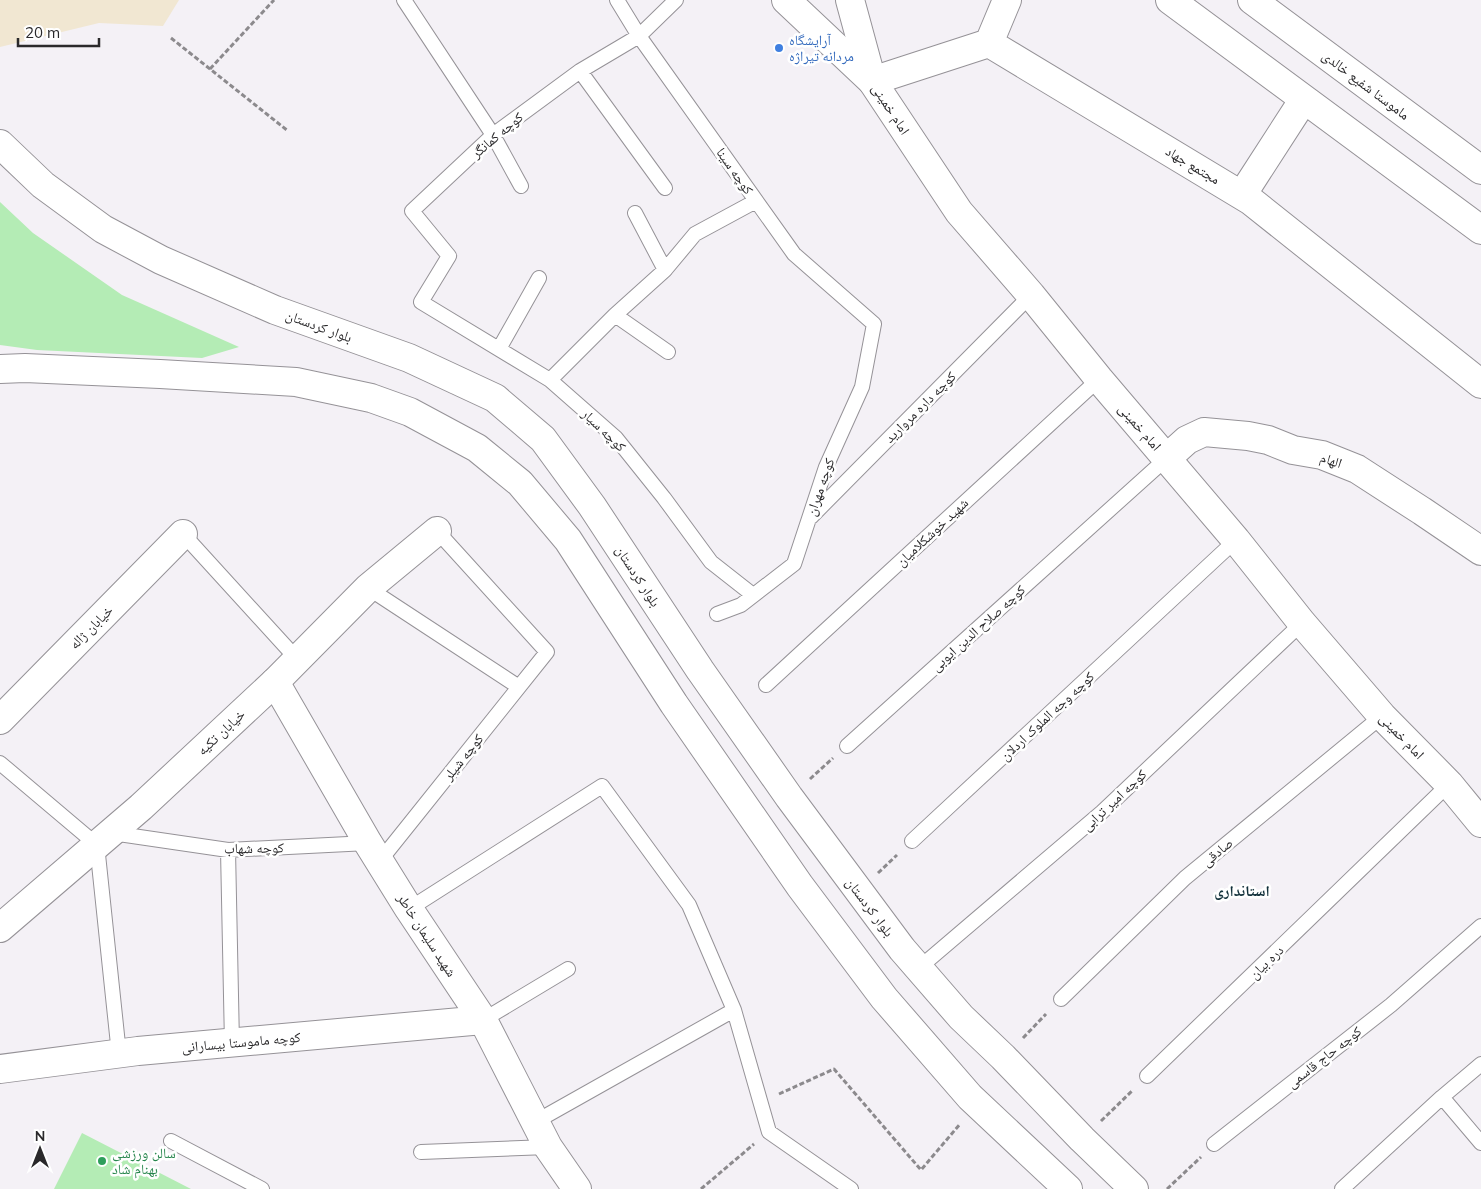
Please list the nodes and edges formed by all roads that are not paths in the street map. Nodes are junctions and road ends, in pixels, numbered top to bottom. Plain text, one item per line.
1 (404, 0) edge
2 (617, 0) edge
3 (676, 0) edge
4 (786, 0) edge
5 (850, 0) edge
6 (1007, 0) edge
7 (1170, 0) edge
8 (1252, 0) edge
9 (639, 36) junction
10 (989, 42) junction
11 (580, 71) junction
12 (872, 81) junction
13 (1304, 99) junction
14 (494, 136) junction
15 (0, 144) edge
16 (1481, 170) edge
17 (521, 186) dead end
18 (665, 188) dead end
19 (1242, 195) junction
20 (756, 201) junction
21 (635, 213) dead end
22 (1481, 230) edge
23 (666, 270) junction
24 (539, 278) dead end
25 (1031, 295) junction
26 (421, 302) joint
27 (615, 315) junction
28 (874, 324) joint
29 (499, 349) junction
30 (668, 352) dead end
31 (0, 369) edge
32 (1099, 379) junction
33 (550, 380) junction
34 (1481, 384) edge
35 (1167, 458) junction
36 (809, 519) junction
37 (437, 531) joint
38 (182, 534) joint
39 (1236, 540) junction
40 (1481, 551) edge
41 (368, 588) junction
42 (753, 596) junction
43 (718, 614) dead end
44 (1302, 623) junction
45 (297, 659) junction
46 (275, 682) junction
47 (766, 685) dead end
48 (519, 687) junction
49 (1382, 716) junction
50 (0, 720) edge
51 (847, 746) road end
52 (0, 763) edge
53 (1449, 784) junction
54 (1481, 823) edge
55 (104, 839) junction
56 (912, 841) road end
57 (228, 850) junction
58 (373, 852) junction
59 (409, 909) junction
60 (1481, 926) edge
61 (0, 928) edge
62 (919, 968) junction
63 (568, 969) dead end
64 (1061, 999) road end
65 (734, 1010) junction
66 (483, 1020) junction
67 (232, 1044) junction
68 (119, 1054) junction
69 (1481, 1064) edge
70 (0, 1070) edge
71 (1147, 1076) road end
72 (1442, 1097) junction
73 (535, 1122) junction
74 (171, 1141) dead end
75 (1481, 1143) edge
76 (1214, 1144) road end
77 (548, 1147) junction
78 (421, 1152) dead end
79 (262, 1189) edge
80 (577, 1189) edge
81 (851, 1189) edge
82 (1068, 1189) edge
83 (1134, 1189) edge
84 (1342, 1189) edge

1 - 14 lane
2 - 9 lane, کوچه سینا
3 - 9 lane, کوچه کمانگر
4 - 12 main road
5 - 12 main road, امام خمینی
6 - 10 main road
7 - 13 main road
8 - 16 main road, ماموستا شفیع خالدی
9 - 11 lane, کوچه کمانگر
9 - 20 lane, کوچه سینا
10 - 12 main road
10 - 19 main road, مجتمع جهاد
11 - 14 lane, کوچه کمانگر
11 - 18 lane
12 - 25 main road, امام خمینی
13 - 19 main road
13 - 22 main road
14 - 17 lane
14 - 26 lane, کوچه کمانگر
15 - 62 main road, بلوار کردستان
19 - 34 main road, مجتمع جهاد
20 - 23 lane
20 - 28 lane, کوچه سینا
21 - 23 lane
23 - 27 lane
24 - 29 lane
25 - 32 main road, امام خمینی
25 - 36 lane, کوچه داره مروارید
26 - 29 lane, کوچه سیار
27 - 30 lane
27 - 33 lane
28 - 36 lane, کوچه مهران
29 - 33 lane, کوچه سیار
31 - 82 main road
32 - 35 main road, امام خمینی
32 - 47 lane, شهید خوشکلامیان
33 - 42 lane, کوچه سیار
35 - 39 main road, امام خمینی
35 - 40 main road, الهام
35 - 51 lane, کوچه صلاح الدین ایوبی
36 - 42 lane, کوچه مهران
37 - 41 main road, خیابان تکیه
37 - 48 lane, کوچه شیلر
38 - 45 lane
38 - 50 main road, خیابان ژاله
39 - 44 main road, امام خمینی
39 - 56 lane, کوچه وجه الملوک اردلان
41 - 45 main road, خیابان تکیه
41 - 48 lane
42 - 43 lane, کوچه مهران
44 - 49 main road, امام خمینی
44 - 62 lane, کوچه امیر ترابی
45 - 46 main road, خیابان تکیه
46 - 55 main road, خیابان تکیه
46 - 58 main road, شهید سلیمان خاطر
48 - 58 lane, کوچه شیلر
49 - 53 main road, امام خمینی
49 - 64 lane, صادقی
52 - 55 lane
53 - 54 main road, امام خمینی
53 - 71 lane, دره بیان
55 - 57 lane, کوچه شهاب
55 - 61 main road, خیابان تکیه
55 - 68 lane
57 - 58 lane, کوچه شهاب
57 - 67 lane
58 - 59 main road, شهید سلیمان خاطر
59 - 65 lane
59 - 66 main road, شهید سلیمان خاطر
60 - 76 lane, کوچه حاج قاسمی
62 - 83 main road, بلوار کردستان
63 - 66 lane
65 - 73 lane
65 - 81 lane
66 - 67 main road, کوچه ماموستا بیسارانی
66 - 73 main road, شهید سلیمان خاطر
67 - 68 main road, کوچه ماموستا بیسارانی
68 - 70 main road, کوچه ماموستا بیسارانی
69 - 72 lane
72 - 75 lane
72 - 84 lane
73 - 77 main road, شهید سلیمان خاطر
74 - 79 lane
77 - 78 lane
77 - 80 main road, شهید سلیمان خاطر

